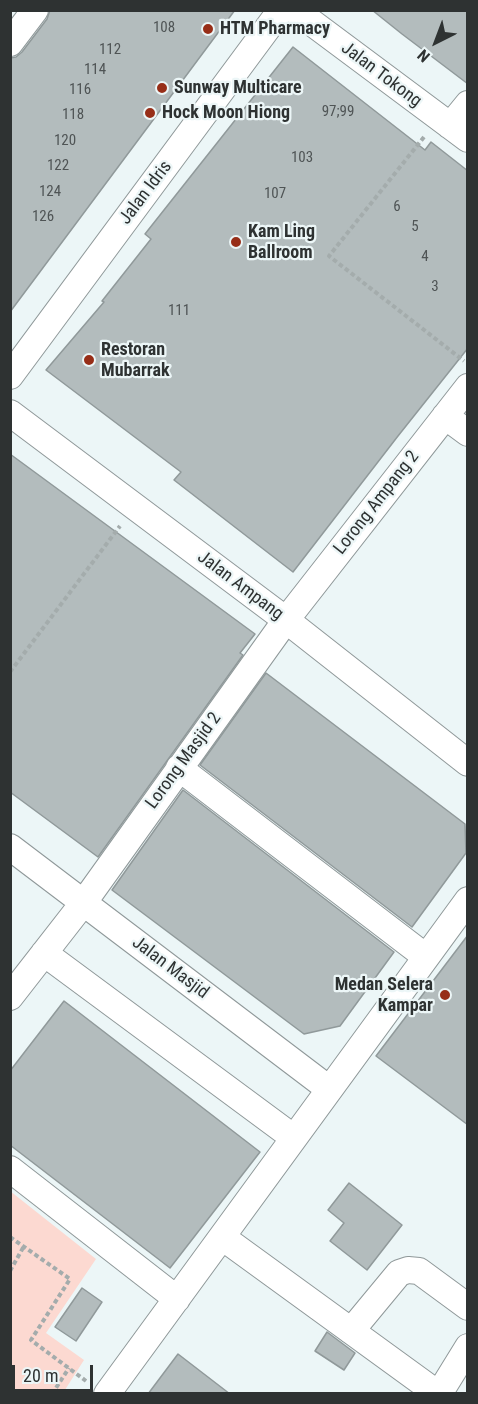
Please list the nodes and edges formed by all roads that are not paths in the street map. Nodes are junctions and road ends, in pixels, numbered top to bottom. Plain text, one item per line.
1 (35, 10) edge
2 (281, 10) edge
3 (295, 10) edge
4 (10, 43) edge
5 (468, 104) edge
6 (453, 128) edge
7 (10, 376) edge
8 (468, 387) edge
9 (10, 412) edge
10 (445, 416) junction
11 (468, 433) edge
12 (286, 620) junction
13 (468, 763) edge
14 (179, 768) junction
15 (10, 847) edge
16 (468, 900) edge
17 (84, 902) junction
18 (44, 953) junction
19 (426, 957) junction
20 (10, 997) edge
21 (329, 1089) junction
22 (294, 1138) junction
23 (10, 1169) edge
24 (222, 1237) junction
25 (177, 1299) junction
26 (468, 1307) edge
27 (351, 1331) junction
28 (468, 1347) edge
29 (101, 1390) edge
30 (439, 1394) edge

1 - 4 street
2 - 7 street, Jalan Idris
3 - 6 street, Jalan Tokong
5 - 6 street
8 - 10 street, Lorong Ampang 2
9 - 12 street, Jalan Ampang
10 - 11 street
10 - 12 street, Lorong Ampang 2
12 - 13 street, Jalan Ampang
12 - 14 street, Lorong Masjid 2
14 - 17 street, Lorong Masjid 2
14 - 19 street
15 - 17 street, Jalan Masjid
16 - 19 street
17 - 18 street, Lorong Masjid 2
17 - 21 street, Jalan Masjid
18 - 20 street, Lorong Masjid 2
18 - 22 street
19 - 21 street
21 - 22 street
22 - 24 street
23 - 25 street
24 - 25 street
24 - 27 street
25 - 29 street
26 - 27 street
27 - 30 street
28 - 30 street

